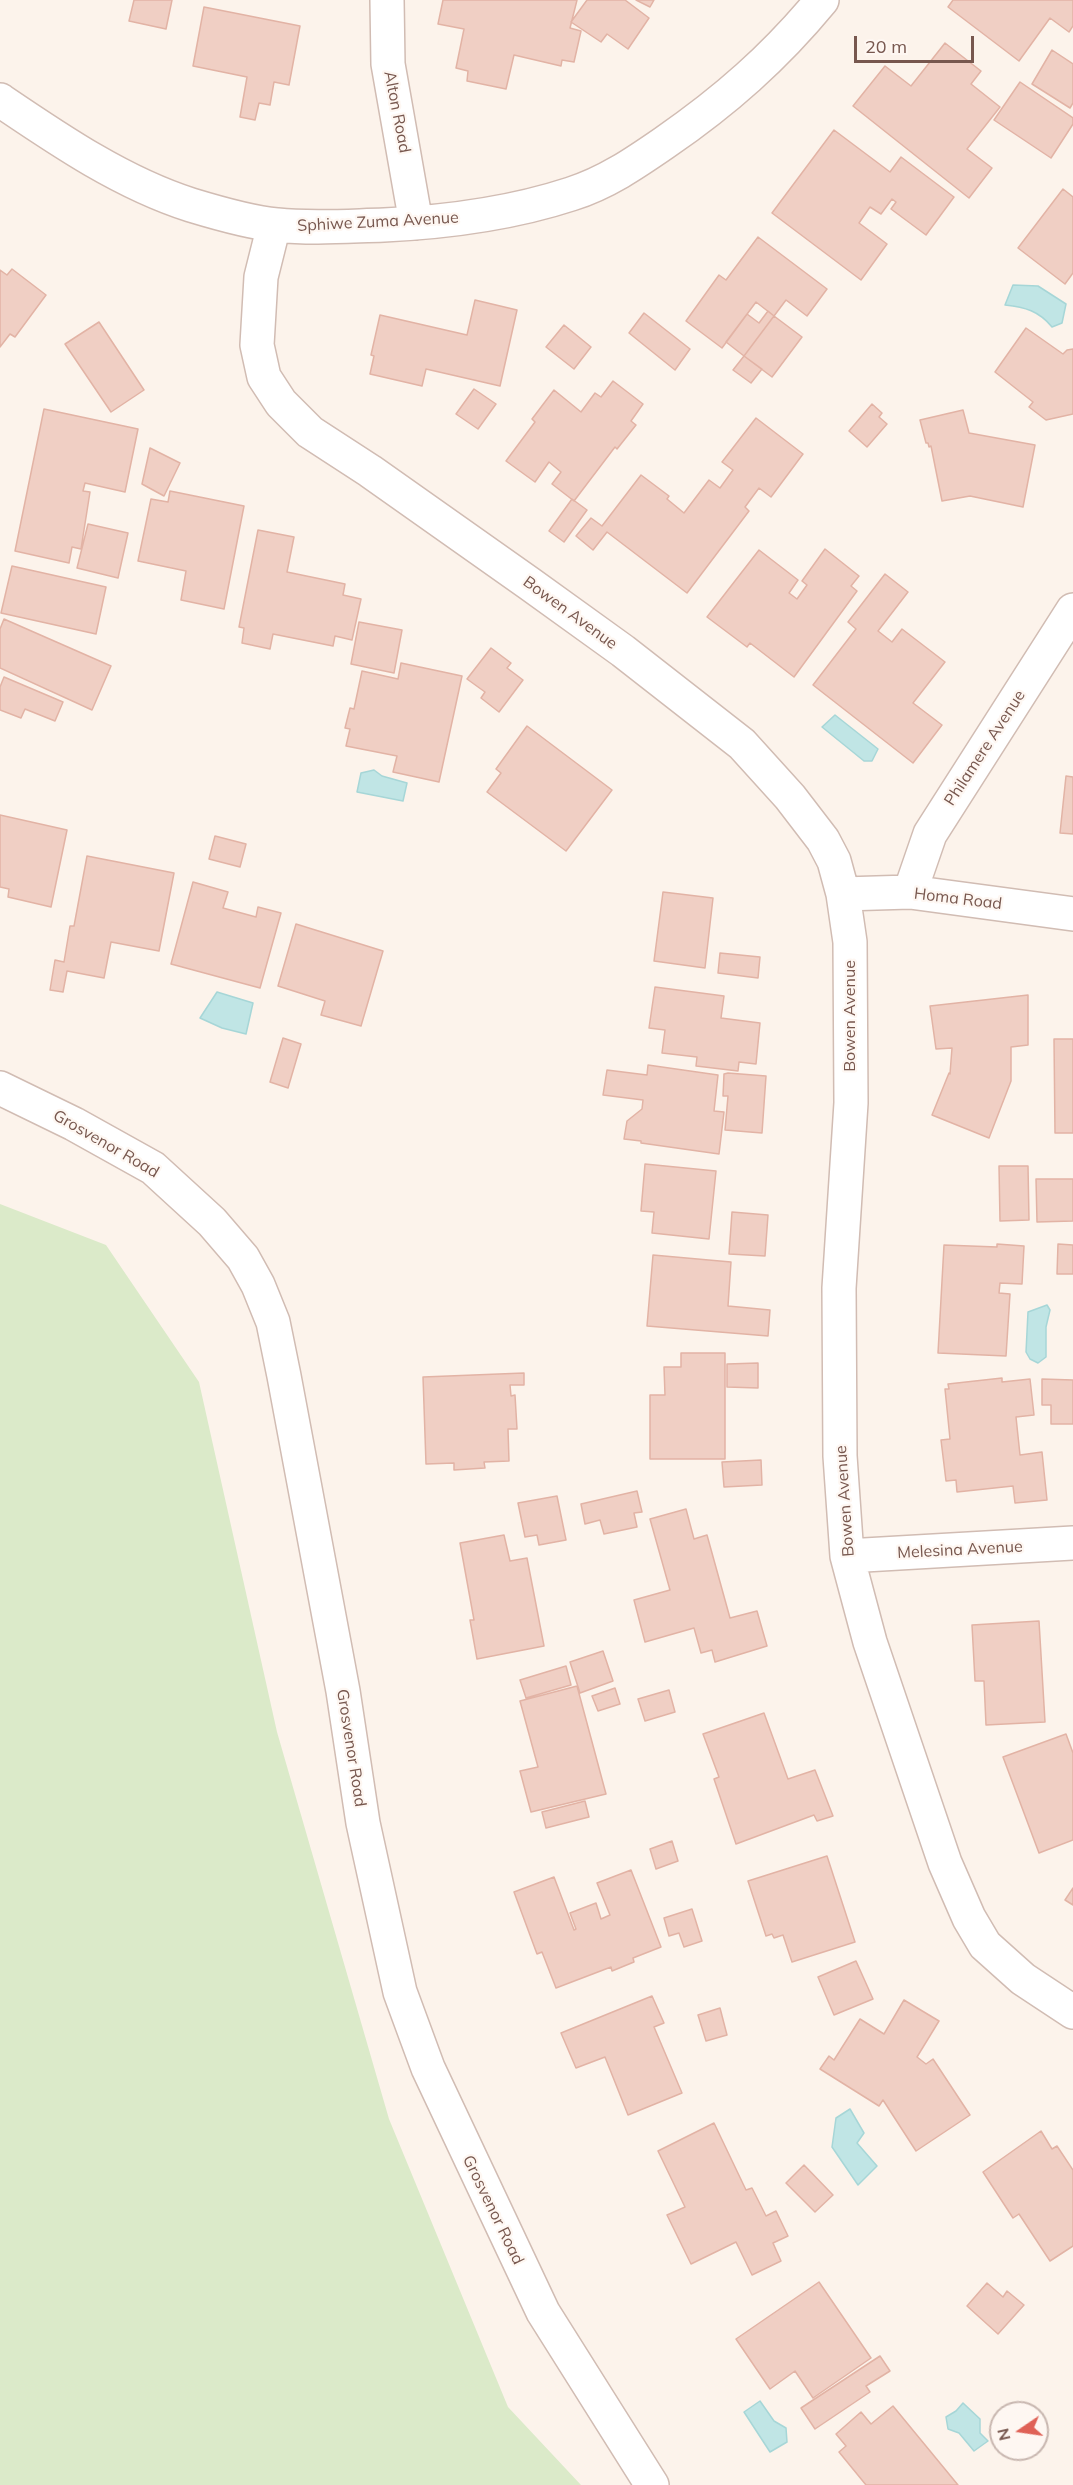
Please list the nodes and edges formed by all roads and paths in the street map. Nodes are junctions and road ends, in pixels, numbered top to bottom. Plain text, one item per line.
1 (387, 0) edge
2 (822, 0) edge
3 (0, 100) edge
4 (417, 223) junction
5 (274, 225) junction
6 (1073, 610) edge
7 (910, 892) junction
8 (843, 894) junction
9 (1073, 914) edge
10 (0, 1088) edge
11 (1073, 1543) edge
12 (847, 1556) junction
13 (1073, 2012) edge
14 (652, 2485) edge

1 - 4 street, Alton Road
2 - 4 street, Sphiwe Zuma Avenue
3 - 5 street, Sphiwe Zuma Avenue
4 - 5 street, Sphiwe Zuma Avenue
5 - 8 street, Bowen Avenue
6 - 7 street, Philamere Avenue
7 - 8 street, Homa Road
7 - 9 street, Homa Road
8 - 12 street, Bowen Avenue
10 - 14 street, Grosvenor Road
11 - 12 street, Melesina Avenue
12 - 13 street, Bowen Avenue

